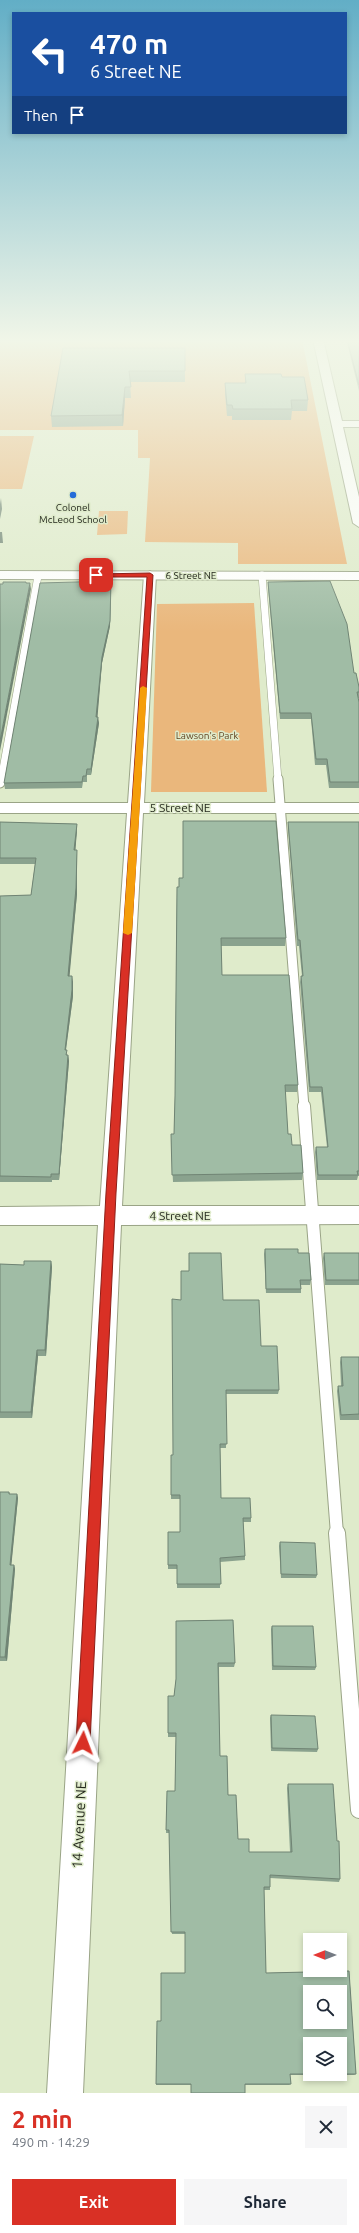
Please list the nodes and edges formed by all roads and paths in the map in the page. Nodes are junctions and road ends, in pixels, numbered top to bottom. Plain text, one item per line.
1 (341, 437) edge
2 (359, 523) edge
3 (0, 575) edge
4 (150, 575) junction
5 (262, 575) junction
6 (38, 576) junction
7 (359, 576) edge
8 (0, 783) edge
9 (0, 808) edge
10 (135, 808) junction
11 (280, 808) junction
12 (359, 808) edge
13 (359, 1215) edge
14 (0, 1216) edge
15 (110, 1216) junction
16 (311, 1216) junction
17 (359, 1810) edge
18 (65, 2093) edge

1 - 2 street
3 - 6 street, 6 Street NE
4 - 5 street, 6 Street NE
4 - 6 street, 6 Street NE
4 - 10 street, 14 Avenue NE
5 - 7 street, 6 Street NE
5 - 11 lane
6 - 8 lane
9 - 10 street, 5 Street NE
10 - 11 street, 5 Street NE
10 - 15 street, 14 Avenue NE
11 - 12 street, 5 Street NE
11 - 16 lane
13 - 16 street, 4 Street NE
14 - 15 street, 4 Street NE
15 - 16 street, 4 Street NE
15 - 18 street, 14 Avenue NE
16 - 17 lane

